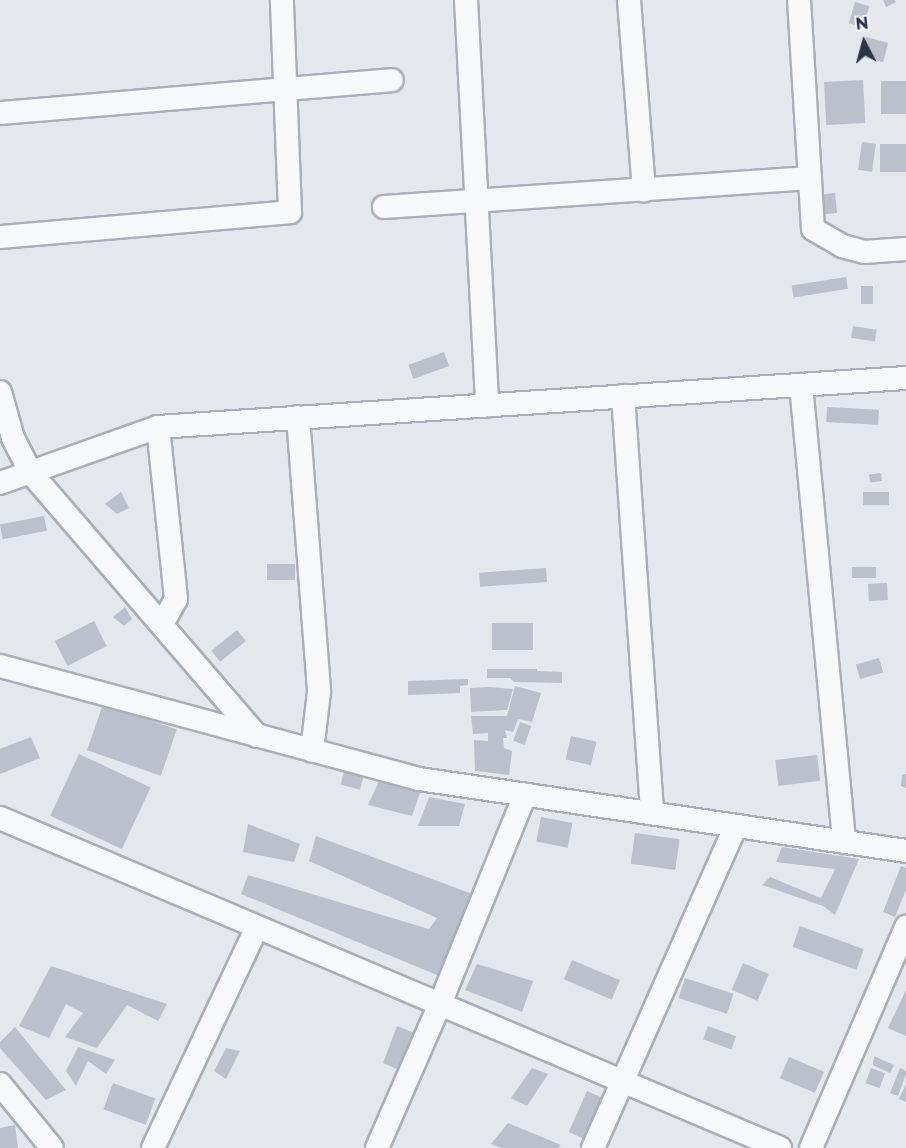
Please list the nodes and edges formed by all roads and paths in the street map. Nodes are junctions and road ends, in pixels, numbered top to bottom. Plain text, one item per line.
1 (282, 0) edge
2 (466, 0) edge
3 (629, 0) edge
4 (799, 0) edge
5 (392, 80) dead end
6 (285, 89) junction
7 (0, 113) edge
8 (810, 178) junction
9 (644, 190) junction
10 (476, 201) junction
11 (384, 207) dead end
12 (0, 237) edge
13 (906, 249) edge
14 (906, 378) edge
15 (801, 385) junction
16 (0, 392) edge
17 (623, 396) junction
18 (487, 405) junction
19 (298, 417) junction
20 (158, 427) junction
21 (31, 473) junction
22 (0, 483) edge
23 (162, 624) junction
24 (0, 666) edge
25 (257, 736) junction
26 (312, 751) junction
27 (525, 795) junction
28 (652, 813) junction
29 (0, 818) edge
30 (736, 826) junction
31 (844, 842) junction
32 (906, 851) edge
33 (256, 927) junction
34 (906, 927) edge
35 (440, 1004) junction
36 (623, 1082) junction
37 (0, 1084) edge
38 (52, 1148) edge
39 (153, 1148) edge
40 (377, 1148) edge
41 (593, 1148) edge
42 (780, 1148) edge
43 (811, 1148) edge

1 - 6 street
2 - 10 street
3 - 9 street
4 - 8 street
5 - 6 street
6 - 7 street
6 - 12 street
8 - 9 street
8 - 13 street
9 - 10 street
10 - 11 street
10 - 18 street
14 - 15 street
15 - 17 street
15 - 31 street
16 - 21 street
17 - 18 street
17 - 28 street
18 - 19 street
19 - 20 street
19 - 26 street
20 - 21 street
20 - 23 street
21 - 22 street
21 - 23 street
23 - 25 street
24 - 25 street
25 - 26 street
26 - 27 street
27 - 28 street
27 - 35 street
28 - 30 street
29 - 33 street
30 - 31 street
30 - 36 street
31 - 32 street
33 - 35 street
33 - 39 street
34 - 43 street
35 - 36 street
35 - 40 street
36 - 41 street
36 - 42 street
37 - 38 street

